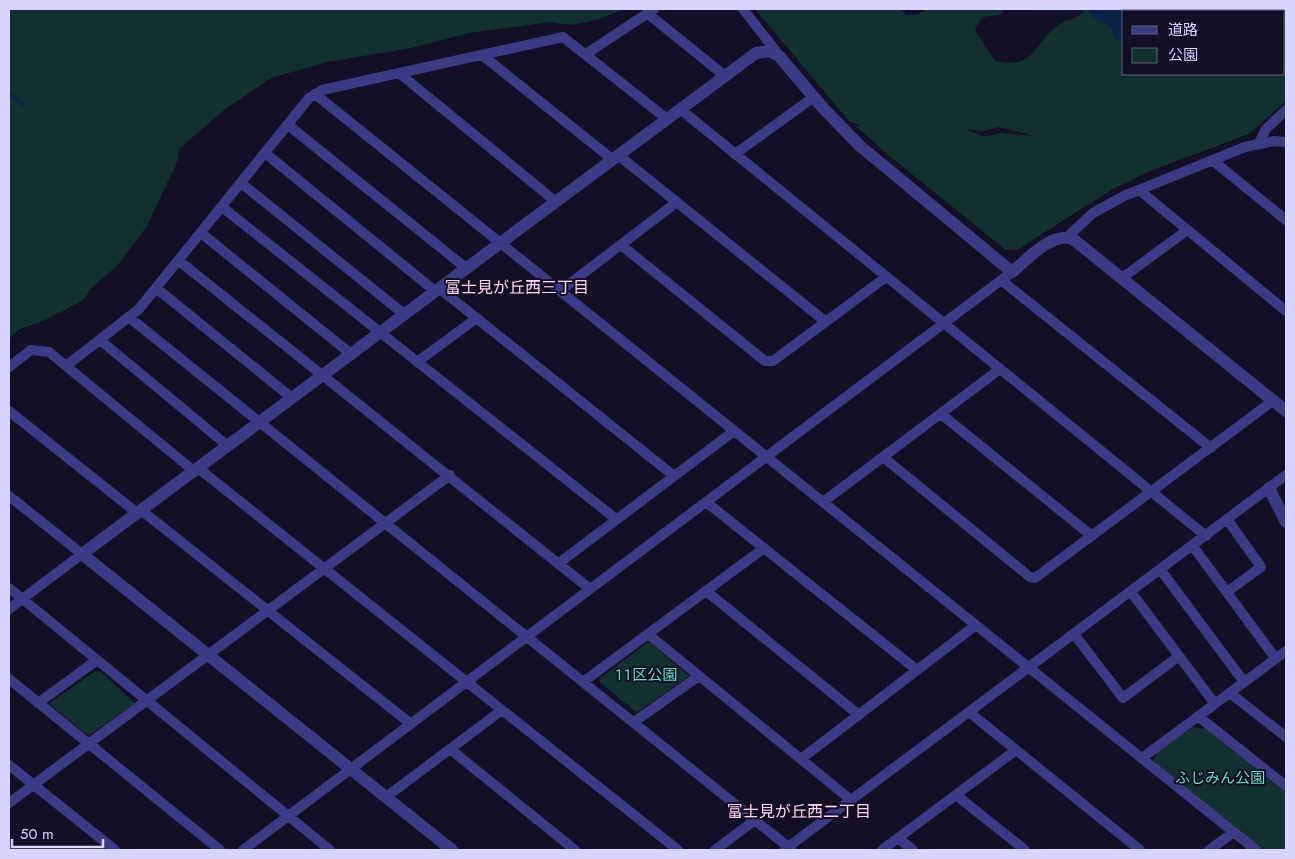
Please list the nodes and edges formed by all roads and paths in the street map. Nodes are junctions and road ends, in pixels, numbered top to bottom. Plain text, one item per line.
1 (743, 9) edge
2 (650, 11) edge
3 (586, 54) junction
4 (482, 55) junction
5 (781, 58) junction
6 (399, 73) junction
7 (725, 76) junction
8 (315, 94) junction
9 (814, 97) junction
10 (680, 109) junction
11 (1286, 110) edge
12 (667, 119) junction
13 (288, 125) junction
14 (1286, 142) edge
15 (1259, 143) junction
16 (265, 154) junction
17 (735, 154) junction
18 (615, 157) junction
19 (1212, 160) junction
20 (241, 182) junction
21 (1139, 190) junction
22 (555, 201) junction
23 (677, 202) junction
24 (222, 207) junction
25 (1286, 220) edge
26 (1186, 231) junction
27 (201, 233) junction
28 (1067, 237) junction
29 (499, 242) junction
30 (622, 244) junction
31 (178, 260) junction
32 (466, 268) junction
33 (1006, 276) junction
34 (886, 277) junction
35 (1122, 278) junction
36 (156, 288) junction
37 (437, 290) junction
38 (560, 291) junction
39 (1286, 311) edge
40 (404, 314) junction
41 (130, 318) junction
42 (477, 318) junction
43 (826, 322) junction
44 (944, 323) junction
45 (379, 333) junction
46 (100, 340) junction
47 (351, 354) junction
48 (417, 362) junction
49 (66, 366) junction
50 (9, 367) edge
51 (1000, 369) junction
52 (323, 375) junction
53 (292, 398) junction
54 (1274, 400) junction
55 (9, 411) edge
56 (1286, 411) edge
57 (940, 414) junction
58 (261, 421) junction
59 (734, 431) junction
60 (228, 446) junction
61 (1211, 448) junction
62 (766, 457) junction
63 (883, 457) junction
64 (196, 469) junction
65 (450, 475) junction
66 (1286, 475) edge
67 (674, 476) junction
68 (1269, 488) junction
69 (1152, 492) junction
70 (9, 496) edge
71 (706, 502) junction
72 (823, 502) junction
73 (139, 512) junction
74 (1227, 519) junction
75 (616, 520) junction
76 (386, 522) junction
77 (1286, 522) edge
78 (1092, 536) junction
79 (1206, 536) junction
80 (1192, 545) junction
81 (764, 548) junction
82 (82, 554) junction
83 (559, 563) junction
84 (324, 568) junction
85 (1160, 569) junction
86 (9, 588) edge
87 (590, 589) junction
88 (706, 592) junction
89 (1130, 592) junction
90 (1227, 592) junction
91 (22, 599) junction
92 (9, 609) edge
93 (268, 610) junction
94 (976, 626) junction
95 (648, 634) junction
96 (1074, 634) junction
97 (527, 636) junction
98 (1286, 652) edge
99 (208, 655) junction
100 (1179, 656) junction
101 (1276, 659) junction
102 (97, 660) junction
103 (1029, 668) junction
104 (917, 670) junction
105 (699, 676) junction
106 (9, 679) edge
107 (467, 682) junction
108 (584, 682) junction
109 (1244, 682) junction
110 (1230, 693) junction
111 (146, 700) junction
112 (38, 703) junction
113 (1215, 704) junction
114 (502, 710) junction
115 (969, 712) junction
116 (858, 715) junction
117 (1199, 716) junction
118 (634, 722) junction
119 (411, 724) junction
120 (1286, 737) edge
121 (88, 744) junction
122 (450, 749) junction
123 (1016, 750) junction
124 (1142, 758) junction
125 (800, 759) junction
126 (9, 765) edge
127 (351, 769) junction
128 (33, 785) junction
129 (1286, 786) edge
130 (956, 795) junction
131 (386, 797) junction
132 (851, 800) junction
133 (9, 803) edge
134 (288, 816) junction
135 (755, 820) junction
136 (1234, 832) junction
137 (898, 838) junction
138 (788, 849) edge
139 (115, 850) edge
140 (220, 850) edge
141 (243, 850) edge
142 (330, 850) edge
143 (452, 850) edge
144 (575, 850) edge
145 (678, 850) edge
146 (715, 850) edge
147 (882, 850) edge
148 (913, 850) edge
149 (1025, 850) edge
150 (1140, 850) edge
151 (1209, 850) edge
152 (1256, 850) edge

1 - 5 street
2 - 3 street
2 - 7 street
3 - 4 street
3 - 12 street
4 - 6 street
4 - 18 street
5 - 7 street
5 - 9 street
6 - 8 street
6 - 22 street
7 - 10 street
8 - 13 street
8 - 29 street
9 - 17 street
9 - 33 street
10 - 12 street
10 - 17 street
11 - 15 street
12 - 18 street
13 - 16 street
13 - 32 street
14 - 15 street
15 - 19 street
16 - 20 street
16 - 37 street
17 - 34 street
18 - 22 street
18 - 23 street
19 - 21 street
19 - 25 street
20 - 24 street
20 - 40 street
21 - 26 street
21 - 28 street
22 - 29 street
23 - 30 street
23 - 43 street
24 - 27 street
24 - 45 street
26 - 35 street
26 - 39 street
27 - 31 street
27 - 47 street
28 - 33 street
28 - 35 street
29 - 32 street
29 - 38 street
30 - 38 street
30 - 43 street
31 - 36 street
31 - 52 street
32 - 37 street
33 - 44 street
33 - 61 street
34 - 43 street
34 - 44 street
35 - 54 street
36 - 41 street
36 - 53 street
37 - 40 street
37 - 42 street
38 - 59 street
40 - 45 street
41 - 46 street
41 - 58 street
42 - 48 street
42 - 67 street
44 - 51 street
44 - 62 street
45 - 47 street
45 - 48 street
46 - 49 street
46 - 60 street
47 - 52 street
48 - 75 street
49 - 50 street
49 - 64 street
51 - 57 street
51 - 69 street
52 - 53 street
52 - 65 street
53 - 58 street
54 - 56 street
54 - 61 street
55 - 73 street
57 - 63 street
57 - 78 street
58 - 60 street
58 - 76 street
59 - 62 street
59 - 67 street
60 - 64 street
61 - 69 street
62 - 71 street
62 - 72 street
63 - 72 street
63 - 78 street
64 - 73 street
64 - 84 street
65 - 76 street
65 - 83 street
66 - 68 street
67 - 75 street
68 - 74 street
68 - 77 street
69 - 78 street
69 - 79 street
70 - 82 street
71 - 81 street
71 - 87 street
72 - 94 street
73 - 82 street
73 - 93 street
74 - 79 street
74 - 90 street
75 - 83 street
76 - 84 street
76 - 97 street
79 - 80 street
80 - 85 street
80 - 90 street
81 - 88 street
81 - 104 street
82 - 91 street
82 - 99 street
83 - 87 street
84 - 93 street
84 - 107 street
85 - 89 street
85 - 109 street
86 - 91 street
87 - 97 street
88 - 95 street
88 - 116 street
89 - 96 street
89 - 100 street
90 - 101 street
91 - 92 street
91 - 102 street
93 - 99 street
93 - 119 street
94 - 103 street
94 - 104 street
95 - 105 street
95 - 108 street
96 - 100 street
96 - 103 street
97 - 107 street
97 - 108 street
98 - 101 street
99 - 111 street
99 - 127 street
100 - 113 street
101 - 109 street
102 - 111 street
102 - 112 street
103 - 115 street
103 - 124 street
104 - 116 street
105 - 118 street
105 - 125 street
106 - 112 street
107 - 114 street
107 - 119 street
108 - 118 street
109 - 110 street
110 - 113 street
110 - 120 street
111 - 121 street
111 - 134 street
112 - 121 street
113 - 117 street
114 - 122 street
114 - 145 street
115 - 123 street
115 - 132 street
116 - 125 street
117 - 124 street
117 - 129 street
118 - 135 street
119 - 127 street
121 - 128 street
121 - 140 street
122 - 131 street
122 - 144 street
123 - 130 street
123 - 150 street
124 - 136 street
125 - 132 street
126 - 128 street
127 - 131 street
127 - 134 street
128 - 133 street
128 - 139 street
130 - 137 street
130 - 149 street
131 - 143 street
132 - 138 street
134 - 141 street
134 - 142 street
135 - 138 street
135 - 146 street
136 - 151 street
136 - 152 street
137 - 147 street
137 - 148 street

